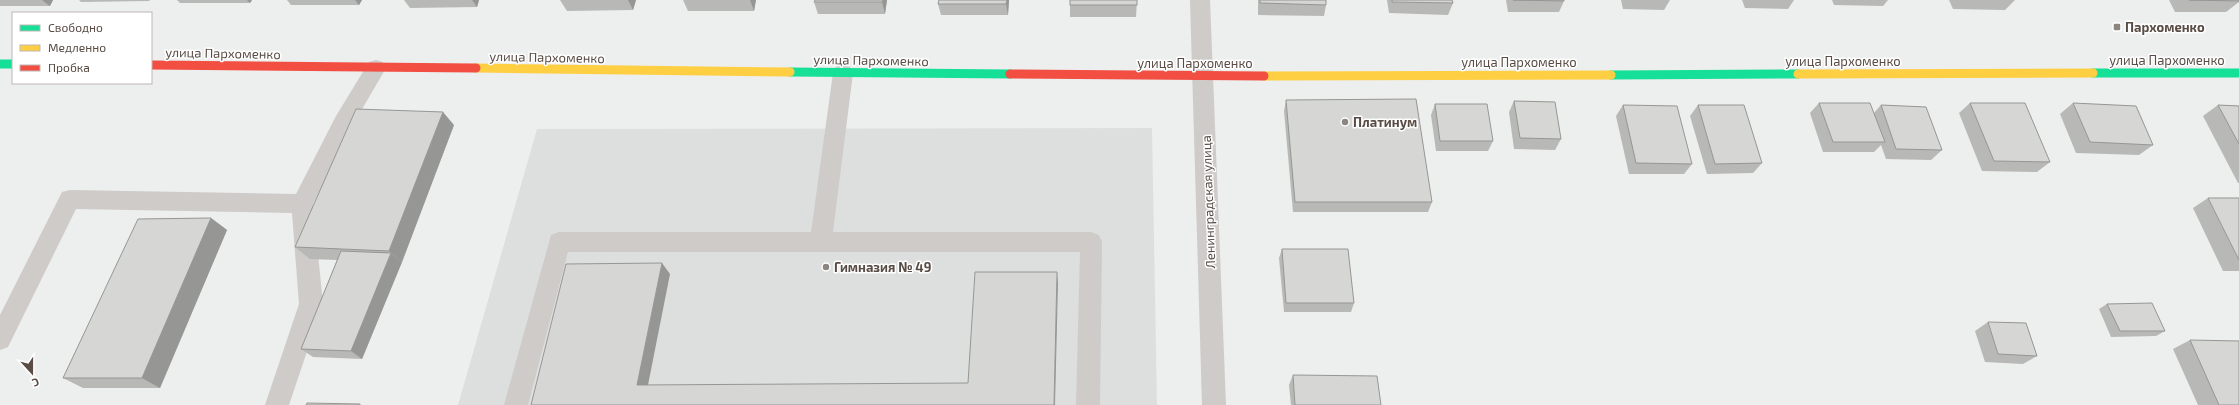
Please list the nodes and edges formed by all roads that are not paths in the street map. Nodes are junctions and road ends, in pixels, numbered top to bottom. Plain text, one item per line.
1 (1200, 0) edge
2 (0, 64) edge
3 (12, 64) edge
4 (152, 66) edge
5 (376, 68) junction
6 (843, 73) junction
7 (2239, 73) edge
8 (1203, 76) junction
9 (302, 204) junction
10 (821, 242) junction
11 (0, 339) edge
12 (277, 405) edge
13 (516, 405) edge
14 (1088, 405) edge
15 (1214, 405) edge

1 - 8 street, Ленинградская улица
2 - 3 street
4 - 5 street, улица Пархоменко
5 - 6 street, улица Пархоменко
5 - 9 street
6 - 8 street, улица Пархоменко
6 - 10 street
7 - 8 street, улица Пархоменко
8 - 15 street, Ленинградская улица
9 - 11 street
9 - 12 street
10 - 13 street
10 - 14 street

